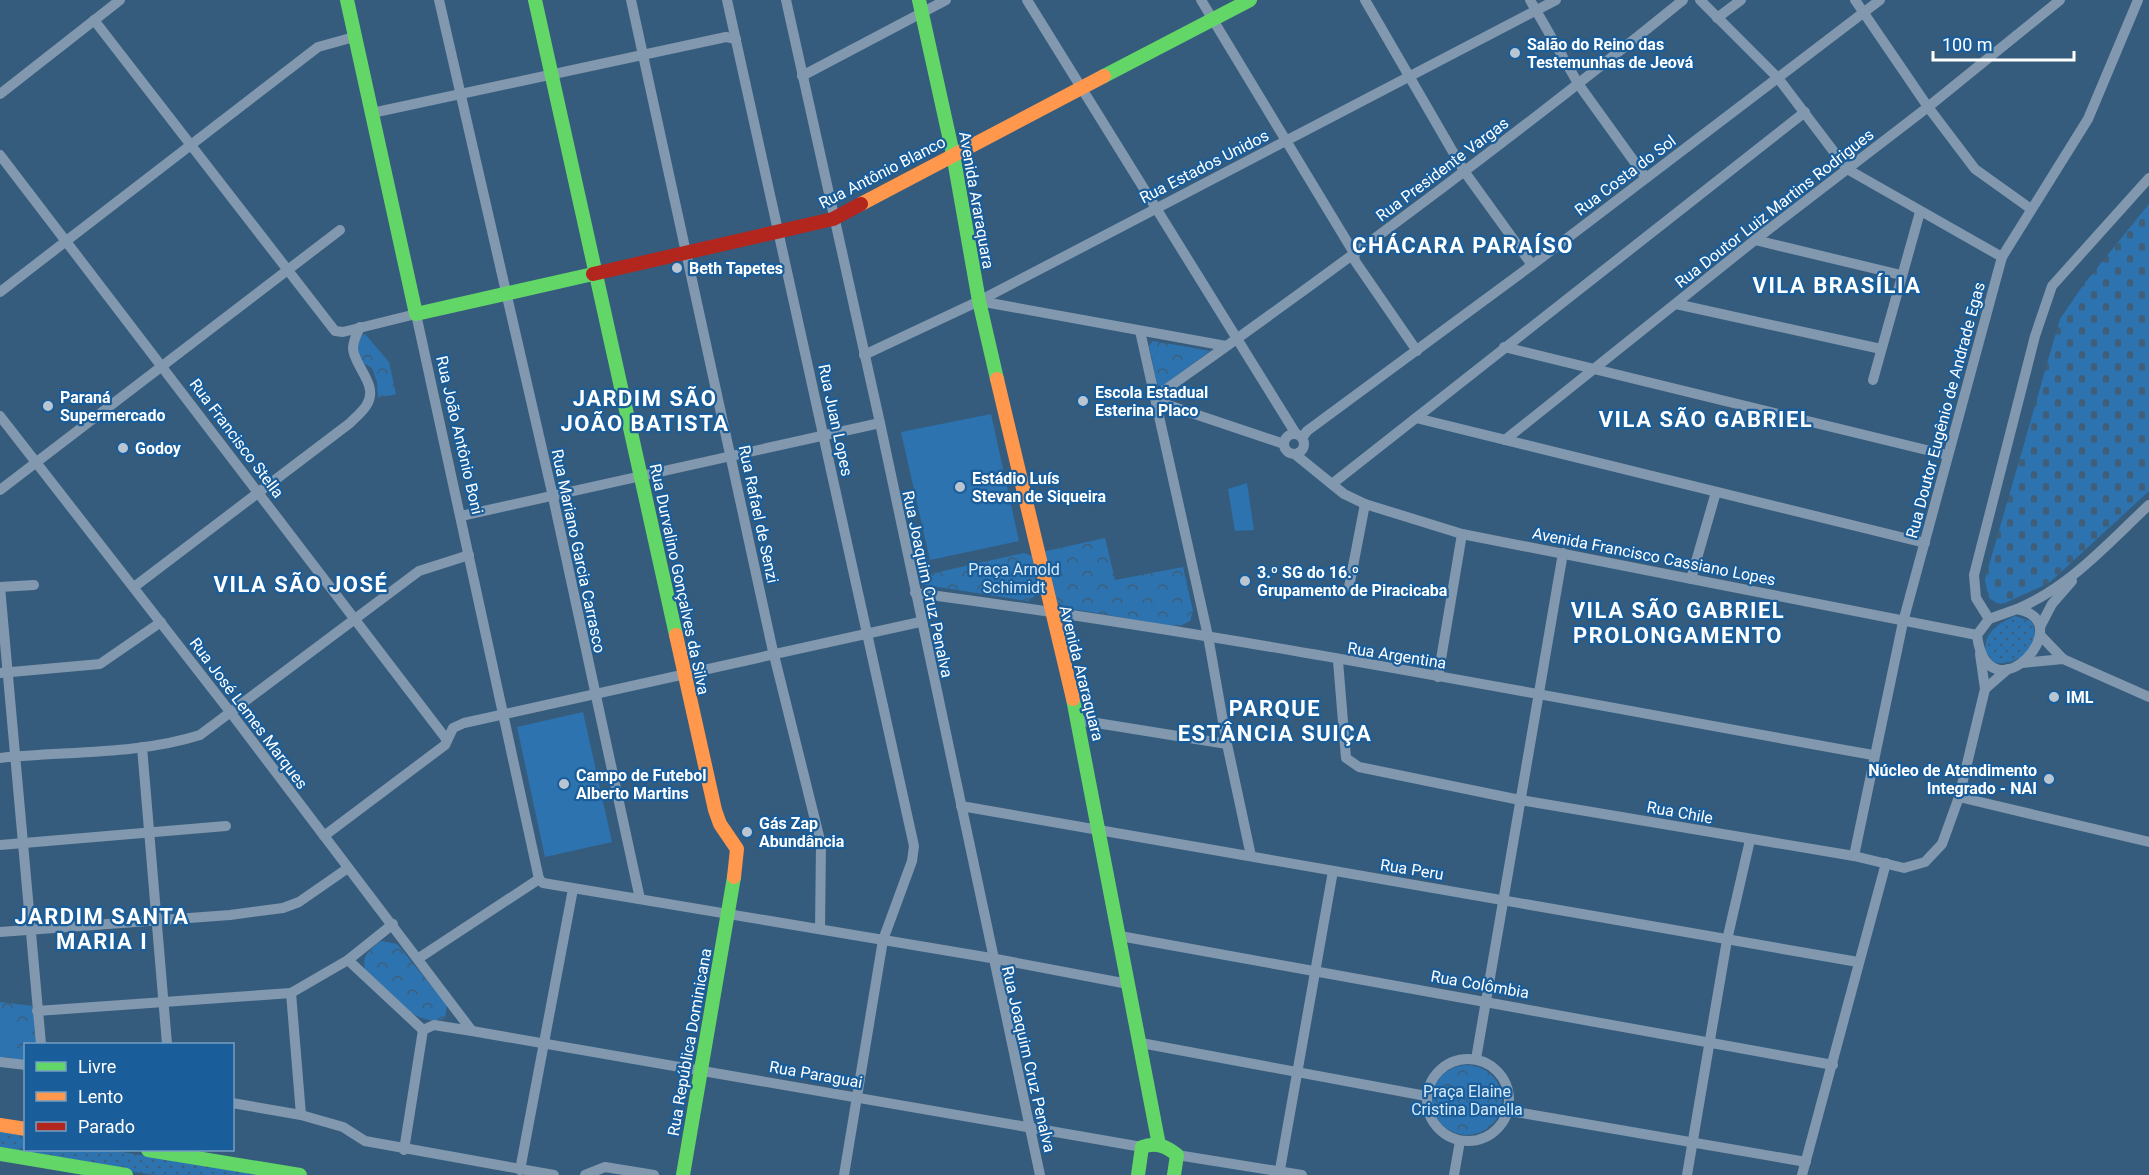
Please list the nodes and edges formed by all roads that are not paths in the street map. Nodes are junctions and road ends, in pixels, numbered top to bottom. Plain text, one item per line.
1 (120, 0) edge
2 (346, 0) edge
3 (440, 0) edge
4 (535, 0) edge
5 (631, 0) edge
6 (727, 0) edge
7 (786, 0) edge
8 (946, 0) edge
9 (1027, 0) edge
10 (1201, 0) edge
11 (1250, 0) edge
12 (1365, 0) edge
13 (1530, 0) edge
14 (1556, 0) edge
15 (1683, 0) edge
16 (1700, 0) edge
17 (1741, 0) edge
18 (1855, 0) edge
19 (1880, 0) edge
20 (2060, 0) edge
21 (2138, 0) edge
22 (920, 6) edge
23 (1536, 10) junction
24 (1863, 13) junction
25 (1717, 18) junction
26 (94, 20) junction
27 (1214, 20) junction
28 (354, 37) junction
29 (736, 39) junction
30 (642, 53) junction
31 (552, 73) junction
32 (802, 76) junction
33 (1408, 76) junction
34 (1778, 78) junction
35 (1579, 85) junction
36 (1083, 87) junction
37 (0, 93) edge
38 (461, 94) junction
39 (1929, 107) junction
40 (1805, 112) junction
41 (372, 113) junction
42 (1285, 142) junction
43 (193, 145) junction
44 (953, 154) junction
45 (0, 155) edge
46 (1847, 169) junction
47 (1464, 171) junction
48 (1646, 178) junction
49 (2149, 178) edge
50 (1155, 208) junction
51 (2031, 209) junction
52 (1920, 212) junction
53 (833, 219) junction
54 (340, 230) dead end
55 (779, 233) junction
56 (1755, 240) junction
57 (66, 241) junction
58 (687, 253) junction
59 (1354, 253) junction
60 (2002, 257) junction
61 (1532, 265) junction
62 (286, 269) junction
63 (596, 273) junction
64 (1901, 275) junction
65 (0, 292) edge
66 (506, 293) junction
67 (979, 301) junction
68 (1676, 304) junction
69 (416, 314) junction
70 (360, 327) junction
71 (1140, 331) junction
72 (1238, 338) junction
73 (1226, 346) junction
74 (1504, 347) junction
75 (1881, 349) junction
76 (1417, 351) junction
77 (864, 355) junction
78 (163, 365) junction
79 (1591, 369) junction
80 (1873, 380) dead end
81 (1155, 399) junction
82 (0, 416) edge
83 (1416, 418) junction
84 (879, 423) junction
85 (824, 435) junction
86 (1301, 439) junction
87 (1505, 440) junction
88 (1284, 444) junction
89 (1947, 454) junction
90 (1296, 455) junction
91 (732, 456) junction
92 (36, 464) junction
93 (1319, 473) junction
94 (640, 476) junction
95 (1332, 484) junction
96 (0, 490) edge
97 (259, 491) junction
98 (1716, 492) junction
99 (552, 496) junction
100 (1365, 504) junction
101 (2149, 505) edge
102 (461, 516) junction
103 (1462, 534) junction
104 (1925, 543) junction
105 (1563, 553) junction
106 (469, 555) junction
107 (2080, 571) junction
108 (1691, 579) junction
109 (34, 585) dead end
110 (0, 587) edge
111 (134, 587) junction
112 (1348, 587) dead end
113 (915, 593) junction
114 (2017, 609) junction
115 (1050, 611) junction
116 (356, 619) junction
117 (1989, 619) junction
118 (161, 622) junction
119 (920, 622) junction
120 (1903, 622) junction
121 (2040, 631) junction
122 (1977, 635) junction
123 (866, 636) junction
124 (1208, 636) junction
125 (1980, 654) junction
126 (774, 656) junction
127 (2063, 659) junction
128 (1338, 661) junction
129 (2022, 663) junction
130 (2008, 669) junction
131 (4, 672) edge
132 (684, 677) junction
133 (1438, 677) junction
134 (1985, 689) junction
135 (1538, 695) junction
136 (594, 696) junction
137 (2149, 697) edge
138 (231, 713) junction
139 (504, 714) junction
140 (1078, 720) junction
141 (447, 740) junction
142 (1227, 744) junction
143 (142, 747) junction
144 (1874, 755) junction
145 (14, 756) junction
146 (0, 758) edge
147 (1959, 797) junction
148 (1520, 800) junction
149 (961, 806) junction
150 (226, 826) dead end
151 (1101, 830) junction
152 (150, 833) junction
153 (324, 836) junction
154 (1749, 840) junction
155 (22, 842) junction
156 (2149, 842) edge
157 (0, 845) edge
158 (1251, 856) junction
159 (1854, 856) junction
160 (1886, 863) junction
161 (348, 868) junction
162 (1333, 871) junction
163 (539, 879) junction
164 (573, 889) junction
165 (640, 899) junction
166 (1502, 899) junction
167 (728, 914) junction
168 (158, 920) junction
169 (393, 924) junction
170 (820, 929) junction
171 (29, 930) junction
172 (0, 932) edge
173 (1120, 936) junction
174 (883, 940) junction
175 (1727, 940) junction
176 (419, 958) junction
177 (992, 958) junction
178 (348, 960) junction
179 (1858, 962) junction
180 (1314, 971) junction
181 (1128, 984) junction
182 (291, 993) junction
183 (1485, 1000) junction
184 (165, 1001) junction
185 (37, 1011) junction
186 (423, 1030) junction
187 (472, 1031) junction
188 (1710, 1042) junction
189 (41, 1043) edge
190 (167, 1043) edge
191 (1141, 1043) junction
192 (546, 1044) junction
193 (1476, 1059) junction
194 (0, 1062) edge
195 (24, 1065) edge
196 (1833, 1065) junction
197 (700, 1071) junction
198 (1296, 1072) junction
199 (1426, 1096) junction
200 (858, 1098) junction
201 (234, 1103) edge
202 (1510, 1111) junction
203 (302, 1115) junction
204 (0, 1125) edge
205 (1029, 1128) junction
206 (24, 1130) edge
207 (1460, 1141) junction
208 (1693, 1141) junction
209 (1159, 1145) junction
210 (1142, 1147) junction
211 (404, 1150) junction
212 (160, 1151) edge
213 (0, 1154) edge
214 (1177, 1155) junction
215 (1806, 1162) junction
216 (520, 1170) junction
217 (1280, 1173) edge
218 (126, 1175) edge
219 (300, 1175) edge
220 (554, 1175) edge
221 (585, 1175) edge
222 (654, 1175) edge
223 (683, 1175) edge
224 (844, 1175) edge
225 (1040, 1175) edge
226 (1138, 1175) edge
227 (1174, 1175) edge
228 (1302, 1175) edge
229 (1454, 1175) edge
230 (1687, 1175) edge
231 (1802, 1175) edge

1 - 26 street
2 - 28 main road, Rua João Antônio Boni
3 - 38 street, Rua Mariano Garcia Carrasco
4 - 31 main road, Rua Durvalino Gonçalves da Silva
5 - 30 street, Rua Rafael de Senzi
6 - 29 street, Rua Juan Lopes
7 - 32 street, Rua Joaquim Cruz Penalva
8 - 22 street
9 - 36 street
10 - 27 street
11 - 27 main road, Rua Antônio Blanco
12 - 33 street
13 - 23 street
14 - 23 street, Rua Estados Unidos
15 - 35 street, Rua Presidente Vargas
16 - 25 street
17 - 25 street
18 - 24 street
19 - 24 street, Rua Costa do Sol
20 - 39 street, Rua Doutor Luiz Martins Rodrigues
21 - 51 street, Rua Doutor Eugênio de Andrade Egas
22 - 32 street
22 - 44 main road, Avenida Araraquara
23 - 33 street, Rua Estados Unidos
23 - 35 street
24 - 34 street, Rua Costa do Sol
24 - 39 street
25 - 34 street
26 - 37 street
26 - 43 street
27 - 36 main road, Rua Antônio Blanco
27 - 42 street
28 - 41 main road, Rua João Antônio Boni
28 - 43 street
29 - 30 street
29 - 55 street, Rua Juan Lopes
30 - 31 street
30 - 58 street, Rua Rafael de Senzi
31 - 38 street
31 - 63 main road, Rua Durvalino Gonçalves da Silva
32 - 53 street, Rua Joaquim Cruz Penalva
33 - 42 street, Rua Estados Unidos
33 - 47 street
34 - 40 street
34 - 48 street, Rua Costa do Sol
35 - 47 street, Rua Presidente Vargas
35 - 48 street
36 - 44 main road, Rua Antônio Blanco
36 - 50 street
38 - 41 street
38 - 66 street, Rua Mariano Garcia Carrasco
39 - 46 street, Rua Doutor Luiz Martins Rodrigues
39 - 51 street
40 - 46 street
40 - 74 street
41 - 69 main road, Rua João Antônio Boni
42 - 50 street, Rua Estados Unidos
42 - 59 street
43 - 57 street
43 - 62 street
44 - 53 main road, Rua Antônio Blanco
44 - 67 main road, Avenida Araraquara
45 - 57 street, Rua Francisco Stella
46 - 52 street
46 - 56 street, Rua Doutor Luiz Martins Rodrigues
47 - 59 street, Rua Presidente Vargas
47 - 61 street
48 - 61 street, Rua Costa do Sol
49 - 117 street
50 - 67 street, Rua Estados Unidos
50 - 72 street
51 - 60 street, Rua Doutor Eugênio de Andrade Egas
52 - 60 street
52 - 64 street
53 - 55 main road, Rua Antônio Blanco
53 - 77 street, Rua Joaquim Cruz Penalva
54 - 62 street
55 - 58 main road, Rua Antônio Blanco
55 - 85 street, Rua Juan Lopes
56 - 64 street
56 - 68 street, Rua Doutor Luiz Martins Rodrigues
57 - 65 street
57 - 78 street, Rua Francisco Stella
58 - 63 main road, Rua Antônio Blanco
58 - 91 street, Rua Rafael de Senzi
59 - 72 street, Rua Presidente Vargas
59 - 76 street
60 - 89 street, Rua Doutor Eugênio de Andrade Egas
61 - 76 street, Rua Costa do Sol
62 - 70 street, Rua Antônio Blanco
62 - 78 street
63 - 66 main road, Rua Antônio Blanco
63 - 94 main road, Rua Durvalino Gonçalves da Silva
64 - 75 street
66 - 69 main road, Rua Antônio Blanco
66 - 99 street, Rua Mariano Garcia Carrasco
67 - 71 street
67 - 77 street, Rua Estados Unidos
67 - 115 main road, Avenida Araraquara
68 - 75 street
68 - 79 street, Rua Doutor Luiz Martins Rodrigues
69 - 70 street, Rua Antônio Blanco
69 - 102 street, Rua João Antônio Boni
70 - 97 street
71 - 73 street
71 - 81 street
72 - 73 street, Rua Presidente Vargas
72 - 86 street
73 - 81 street, Rua Presidente Vargas
74 - 79 street
74 - 83 street
75 - 80 street
76 - 86 street, Rua Costa do Sol
77 - 84 street, Rua Joaquim Cruz Penalva
78 - 92 street
78 - 97 street, Rua Francisco Stella
79 - 87 street, Rua Doutor Luiz Martins Rodrigues
79 - 89 street
81 - 88 street
81 - 124 street
82 - 92 street, Rua José Lemes Marques
83 - 87 street
83 - 95 street
84 - 85 street
84 - 113 street, Rua Joaquim Cruz Penalva
85 - 91 street
85 - 123 street, Rua Juan Lopes
86 - 88 street
86 - 90 street
86 - 93 street
87 - 98 street
88 - 90 street
89 - 104 street, Rua Doutor Eugênio de Andrade Egas
90 - 93 street, Avenida Francisco Cassiano Lopes
91 - 94 street
91 - 126 street, Rua Rafael de Senzi
92 - 96 street
92 - 111 street, Rua José Lemes Marques
93 - 95 street, Avenida Francisco Cassiano Lopes
94 - 99 street
94 - 132 main road, Rua Durvalino Gonçalves da Silva
95 - 100 street, Avenida Francisco Cassiano Lopes
97 - 111 street
97 - 116 street, Rua Francisco Stella
98 - 104 street
98 - 108 street
99 - 102 street
99 - 136 street, Rua Mariano Garcia Carrasco
100 - 103 street, Avenida Francisco Cassiano Lopes
100 - 112 street
101 - 107 street
102 - 106 street, Rua João Antônio Boni
103 - 105 street, Avenida Francisco Cassiano Lopes
103 - 133 street
104 - 120 street, Rua Doutor Eugênio de Andrade Egas
105 - 108 street, Avenida Francisco Cassiano Lopes
105 - 135 street
106 - 116 street
106 - 139 street, Rua João Antônio Boni
107 - 114 street
107 - 121 street
108 - 120 street, Avenida Francisco Cassiano Lopes
109 - 110 street
110 - 131 street
111 - 118 street, Rua José Lemes Marques
113 - 115 street, Rua Argentina
113 - 119 street, Rua Joaquim Cruz Penalva
114 - 117 street
114 - 121 street
115 - 124 street, Rua Argentina
115 - 140 main road, Avenida Araraquara
116 - 138 street
116 - 141 street, Rua Francisco Stella
117 - 122 street
118 - 131 street
118 - 138 street, Rua José Lemes Marques
119 - 123 street
119 - 149 street, Rua Joaquim Cruz Penalva
120 - 122 street, Avenida Francisco Cassiano Lopes
120 - 144 street, Rua Doutor Eugênio de Andrade Egas
121 - 127 street
121 - 129 street
122 - 125 street
123 - 126 street
123 - 174 street, Rua Juan Lopes
124 - 128 street, Rua Argentina
124 - 142 street
125 - 130 street
125 - 134 street
126 - 132 street
126 - 170 street, Rua Rafael de Senzi
127 - 129 street
127 - 137 street
128 - 133 street, Rua Argentina
128 - 148 street, Rua Chile
129 - 130 street
130 - 134 street
131 - 145 street
132 - 136 street
132 - 167 main road, Rua Durvalino Gonçalves da Silva
133 - 135 street, Rua Argentina
134 - 147 street, Rua Chile
135 - 144 street, Rua Argentina
135 - 148 street
136 - 139 street
136 - 165 street, Rua Mariano Garcia Carrasco
138 - 143 street
138 - 153 street, Rua José Lemes Marques
139 - 141 street
139 - 163 street, Rua João Antônio Boni
140 - 142 street
140 - 151 main road, Avenida Araraquara
141 - 153 street
142 - 158 street
143 - 145 street
143 - 152 street
144 - 159 street, Rua Doutor Eugênio de Andrade Egas
145 - 146 street
145 - 155 street
147 - 156 street
147 - 160 street, Rua Chile
148 - 154 street, Rua Chile
148 - 166 street
149 - 151 street, Rua Peru
149 - 177 street, Rua Joaquim Cruz Penalva
150 - 152 street
151 - 158 street, Rua Peru
151 - 173 main road, Avenida Araraquara
152 - 155 street
152 - 168 street
153 - 161 street, Rua José Lemes Marques
154 - 159 street, Rua Chile
154 - 175 street
155 - 157 street
155 - 171 street
158 - 162 street, Rua Peru
159 - 160 street, Rua Chile
160 - 179 street
161 - 168 street
161 - 169 street, Rua José Lemes Marques
162 - 166 street, Rua Peru
162 - 180 street
163 - 164 street
163 - 176 street
164 - 165 street
164 - 192 street
165 - 167 street
166 - 175 street, Rua Peru
166 - 183 street
167 - 170 street
167 - 197 main road, Rua República Dominicana
168 - 171 street
168 - 184 street
169 - 176 street, Rua José Lemes Marques
169 - 178 street
170 - 174 street
171 - 172 street
171 - 185 street
173 - 180 street, Rua Colômbia
173 - 181 main road, Avenida Araraquara
174 - 177 street
174 - 200 street
175 - 179 street, Rua Peru
175 - 188 street
176 - 187 street, Rua José Lemes Marques
177 - 181 street
177 - 205 street, Rua Joaquim Cruz Penalva
178 - 182 street
178 - 186 street
179 - 196 street
180 - 183 street, Rua Colômbia
180 - 198 street
181 - 191 main road, Avenida Araraquara
182 - 184 street
182 - 203 street
183 - 188 street, Rua Colômbia
183 - 193 street
184 - 185 street
184 - 190 street
185 - 189 street
186 - 187 street, Rua Paraguai
186 - 211 street
187 - 192 street, Rua Paraguai
188 - 196 street, Rua Colômbia
188 - 208 street
191 - 198 street
191 - 209 main road, Avenida Araraquara
192 - 197 street, Rua Paraguai
192 - 216 street
193 - 199 street
193 - 202 street
194 - 195 street
196 - 215 street
197 - 200 street, Rua Paraguai
197 - 223 main road, Rua República Dominicana
198 - 199 street
198 - 217 street
199 - 207 street
200 - 205 street, Rua Paraguai
200 - 224 street
201 - 203 street
202 - 207 street
202 - 208 street
203 - 211 street
204 - 206 main road
205 - 210 street, Rua Paraguai
205 - 225 street, Rua Joaquim Cruz Penalva
207 - 229 street
208 - 215 street
208 - 230 street
209 - 210 main road, Rua Paraguai
209 - 214 main road
210 - 226 main road
211 - 216 street
212 - 219 main road
213 - 218 main road
214 - 217 street
214 - 227 main road
215 - 231 street
216 - 220 street
217 - 228 street
221 - 222 street

